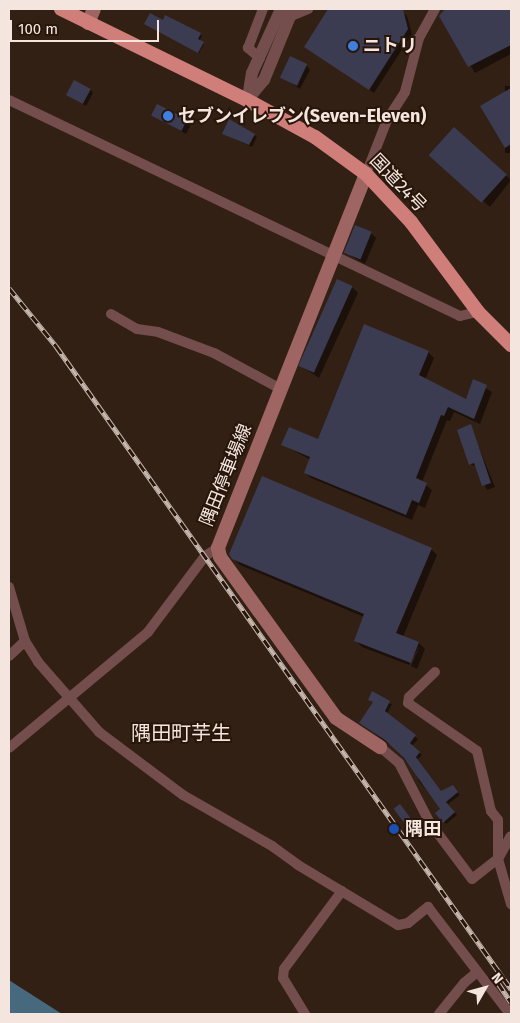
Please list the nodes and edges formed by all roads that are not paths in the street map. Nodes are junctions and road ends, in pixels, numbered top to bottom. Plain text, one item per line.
1 (61, 9) edge
2 (94, 9) edge
3 (264, 9) edge
4 (308, 9) edge
5 (435, 9) edge
6 (288, 12) edge
7 (88, 23) junction
8 (260, 58) junction
9 (9, 100) edge
10 (247, 100) junction
11 (366, 174) junction
12 (334, 257) junction
13 (478, 312) junction
14 (112, 314) dead end
15 (508, 336) edge
16 (279, 388) junction
17 (218, 548) junction
18 (9, 587) edge
19 (25, 641) junction
20 (9, 656) edge
21 (435, 672) dead end
22 (70, 697) junction
23 (380, 747) joint
24 (9, 748) edge
25 (511, 836) edge
26 (498, 859) junction
27 (342, 891) junction
28 (511, 904) edge
29 (477, 972) junction
30 (305, 1014) edge
31 (439, 1014) edge
32 (510, 1014) edge

1 - 7 highway, 国道24号
2 - 7 main road
3 - 8 street
4 - 6 street
5 - 11 street
6 - 8 street
6 - 10 street
7 - 10 highway, 国道24号
8 - 10 street
9 - 12 street
10 - 11 highway, 国道24号
11 - 12 main road, 隅田停車場線
11 - 13 highway, 国道24号
12 - 13 street
12 - 16 main road, 隅田停車場線
13 - 15 highway, 国道24号
14 - 16 street
16 - 17 main road, 隅田停車場線
17 - 22 street
17 - 23 main road, 隅田停車場線
18 - 19 street
19 - 20 street
19 - 22 street
21 - 26 street
22 - 24 street
22 - 27 street
23 - 26 street
25 - 26 street
26 - 28 street
27 - 29 street
27 - 30 street
29 - 31 street
29 - 32 street

